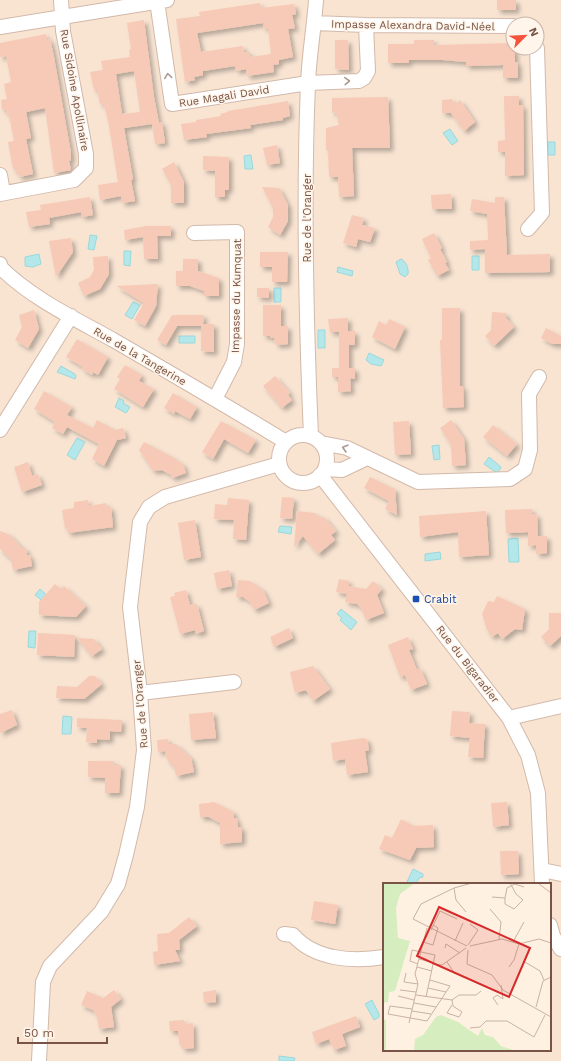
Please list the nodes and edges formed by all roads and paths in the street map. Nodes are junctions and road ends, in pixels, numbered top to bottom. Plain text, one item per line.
1 (61, 0) edge
2 (316, 0) edge
3 (162, 1) edge
4 (63, 16) junction
5 (314, 22) junction
6 (366, 25) junction
7 (505, 26) edge
8 (0, 27) edge
9 (537, 56) edge
10 (308, 83) junction
11 (0, 175) edge
12 (2, 194) edge
13 (528, 229) dead end
14 (194, 233) dead end
15 (0, 264) edge
16 (71, 316) junction
17 (539, 378) dead end
18 (215, 398) junction
19 (0, 430) edge
20 (316, 439) junction
21 (286, 442) junction
22 (367, 458) junction
23 (280, 464) junction
24 (323, 472) junction
25 (234, 682) dead end
26 (140, 693) junction
27 (561, 706) edge
28 (509, 718) junction
29 (561, 874) edge
30 (542, 877) edge
31 (551, 931) edge
32 (284, 934) dead end
33 (561, 949) edge
34 (383, 957) edge
35 (39, 1061) edge

1 - 4 street
2 - 5 street, Rue de l'Oranger
3 - 4 street
10 -> 3 street, Rue Magali David
4 - 8 street
4 - 12 street, Rue Sidoine Apollinaire
5 - 6 street, Impasse Alexandra David-Néel
5 - 10 street, Rue de l'Oranger
6 - 7 street, Impasse Alexandra David-Néel
10 -> 6 street
9 - 13 street
10 - 20 street, Rue de l'Oranger
11 - 12 street
14 - 18 street, Impasse du Kumquat
15 - 16 street, Rue de la Tangerine
16 - 18 street, Rue de la Tangerine
16 - 19 street
17 - 22 street
18 - 21 street, Rue de la Tangerine
20 - 21 street
22 -> 20 street
20 - 24 street
21 - 23 street
22 - 24 street
23 - 24 street
23 - 26 street, Rue de l'Oranger
24 - 28 street, Rue du Bigaradier
25 - 26 street
26 - 35 street, Rue de l'Oranger
27 - 28 street
28 - 30 street, Rue du Bigaradier
29 - 30 street
31 - 33 street
32 - 34 street

